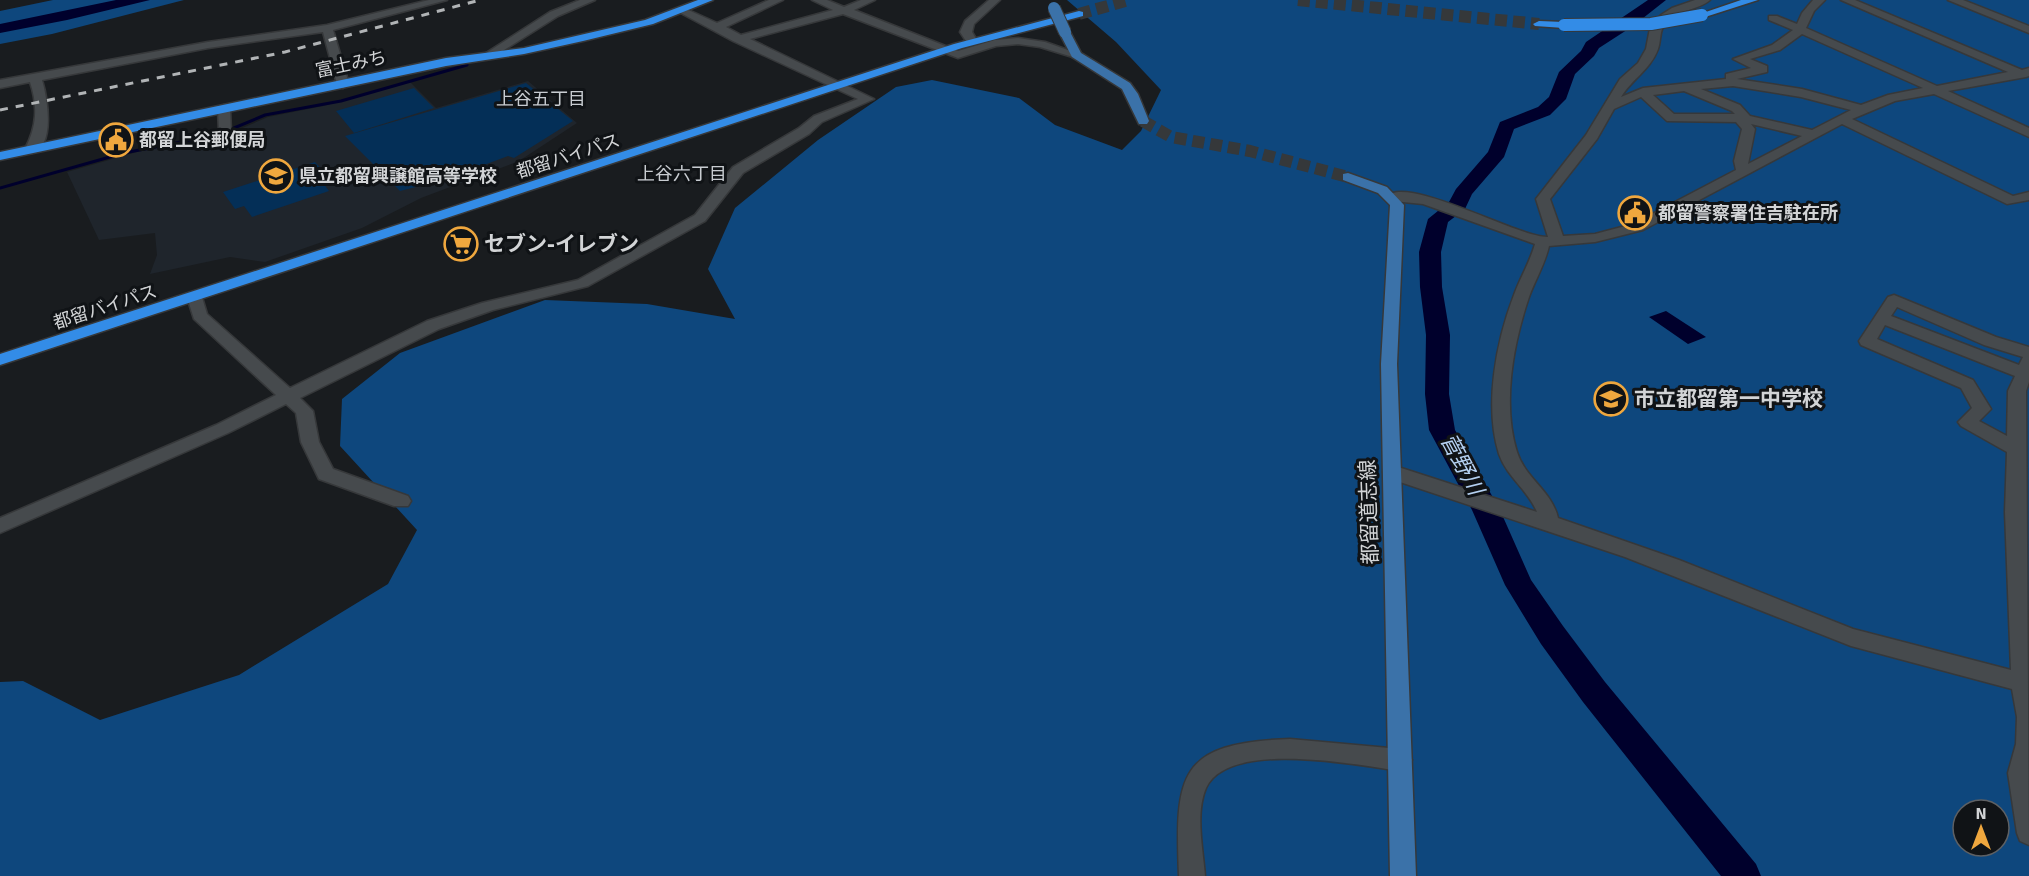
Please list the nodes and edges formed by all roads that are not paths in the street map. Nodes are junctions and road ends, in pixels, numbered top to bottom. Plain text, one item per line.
1 (442, 0) edge
2 (590, 0) edge
3 (778, 0) edge
4 (817, 0) edge
5 (870, 0) edge
6 (995, 0) edge
7 (1705, 0) edge
8 (1753, 0) edge
9 (1820, 0) edge
10 (1846, 0) edge
11 (1953, 0) edge
12 (702, 2) edge
13 (1052, 4) edge
14 (683, 6) edge
15 (845, 10) junction
16 (1079, 14) tunnel mouth
17 (1773, 18) dead end
18 (1539, 24) tunnel mouth
19 (1799, 27) junction
20 (327, 28) junction
21 (715, 28) junction
22 (2029, 30) edge
23 (737, 39) junction
24 (972, 42) junction
25 (945, 50) junction
26 (489, 55) junction
27 (1076, 55) junction
28 (2026, 74) edge
29 (35, 77) junction
30 (1725, 83) junction
31 (0, 84) edge
32 (343, 84) junction
33 (843, 85) junction
34 (1681, 88) junction
35 (1933, 90) junction
36 (1643, 92) junction
37 (1612, 106) junction
38 (224, 109) junction
39 (1862, 109) junction
40 (1707, 118) junction
41 (1742, 118) junction
42 (1841, 119) junction
43 (1143, 121) tunnel mouth
44 (225, 132) dead end
45 (2029, 133) edge
46 (1812, 134) junction
47 (32, 149) junction
48 (0, 156) edge
49 (1743, 171) junction
50 (1348, 177) tunnel mouth
51 (2029, 196) edge
52 (1393, 197) junction
53 (1550, 242) junction
54 (195, 297) junction
55 (1884, 319) junction
56 (1990, 341) junction
57 (2029, 353) edge
58 (1978, 355) junction
59 (0, 360) edge
60 (2026, 366) edge
61 (290, 396) junction
62 (2016, 449) junction
63 (1392, 472) junction
64 (401, 501) dead end
65 (1549, 522) junction
66 (0, 526) edge
67 (2022, 682) junction
68 (1400, 760) junction
69 (2029, 833) edge
70 (1192, 876) edge
71 (1403, 876) edge

1 - 20 street
2 - 26 street
3 - 21 street
4 - 15 street
5 - 15 street
6 - 24 street
7 - 37 street
8 - 18 highway, bridge
9 - 19 street
10 - 28 street
11 - 22 street
12 - 14 highway, 富士みち
13 - 27 main road, bridge
14 - 21 street
14 - 26 highway, 富士みち
15 - 23 street
15 - 25 street
16 - 24 highway, 都留バイパス
17 - 19 street
19 - 30 street
19 - 35 street
20 - 29 street
20 - 32 street
21 - 23 street
23 - 33 street
24 - 25 highway, 都留バイパス
25 - 27 street
25 - 33 highway, 都留バイパス
26 - 32 highway, 富士みち
27 - 43 main road
28 - 35 street
29 - 31 street
29 - 47 street
30 - 34 street
30 - 39 street
32 - 38 highway, 富士みち
33 - 54 highway, 都留バイパス
33 - 61 street
34 - 36 street
34 - 40 street
34 - 41 street
35 - 39 street
35 - 45 street
36 - 37 street
36 - 40 street
37 - 53 street
38 - 44 street
38 - 47 highway, 富士みち
39 - 42 street
40 - 41 street
41 - 46 street
41 - 49 street
42 - 46 street
42 - 51 street
46 - 49 street
47 - 48 highway, 富士みち
49 - 53 street
50 - 52 main road
52 - 53 street
52 - 63 main road, 都留道志線
53 - 65 street
54 - 59 highway, 都留バイパス
54 - 61 street
55 - 56 street
55 - 58 street
55 - 62 street
56 - 57 street
56 - 58 street
58 - 60 street
60 - 62 street
61 - 64 street
61 - 66 street
62 - 67 street
63 - 65 street
63 - 68 main road, 都留道志線
65 - 67 street
67 - 69 street
68 - 70 street
68 - 71 main road, 都留道志線

